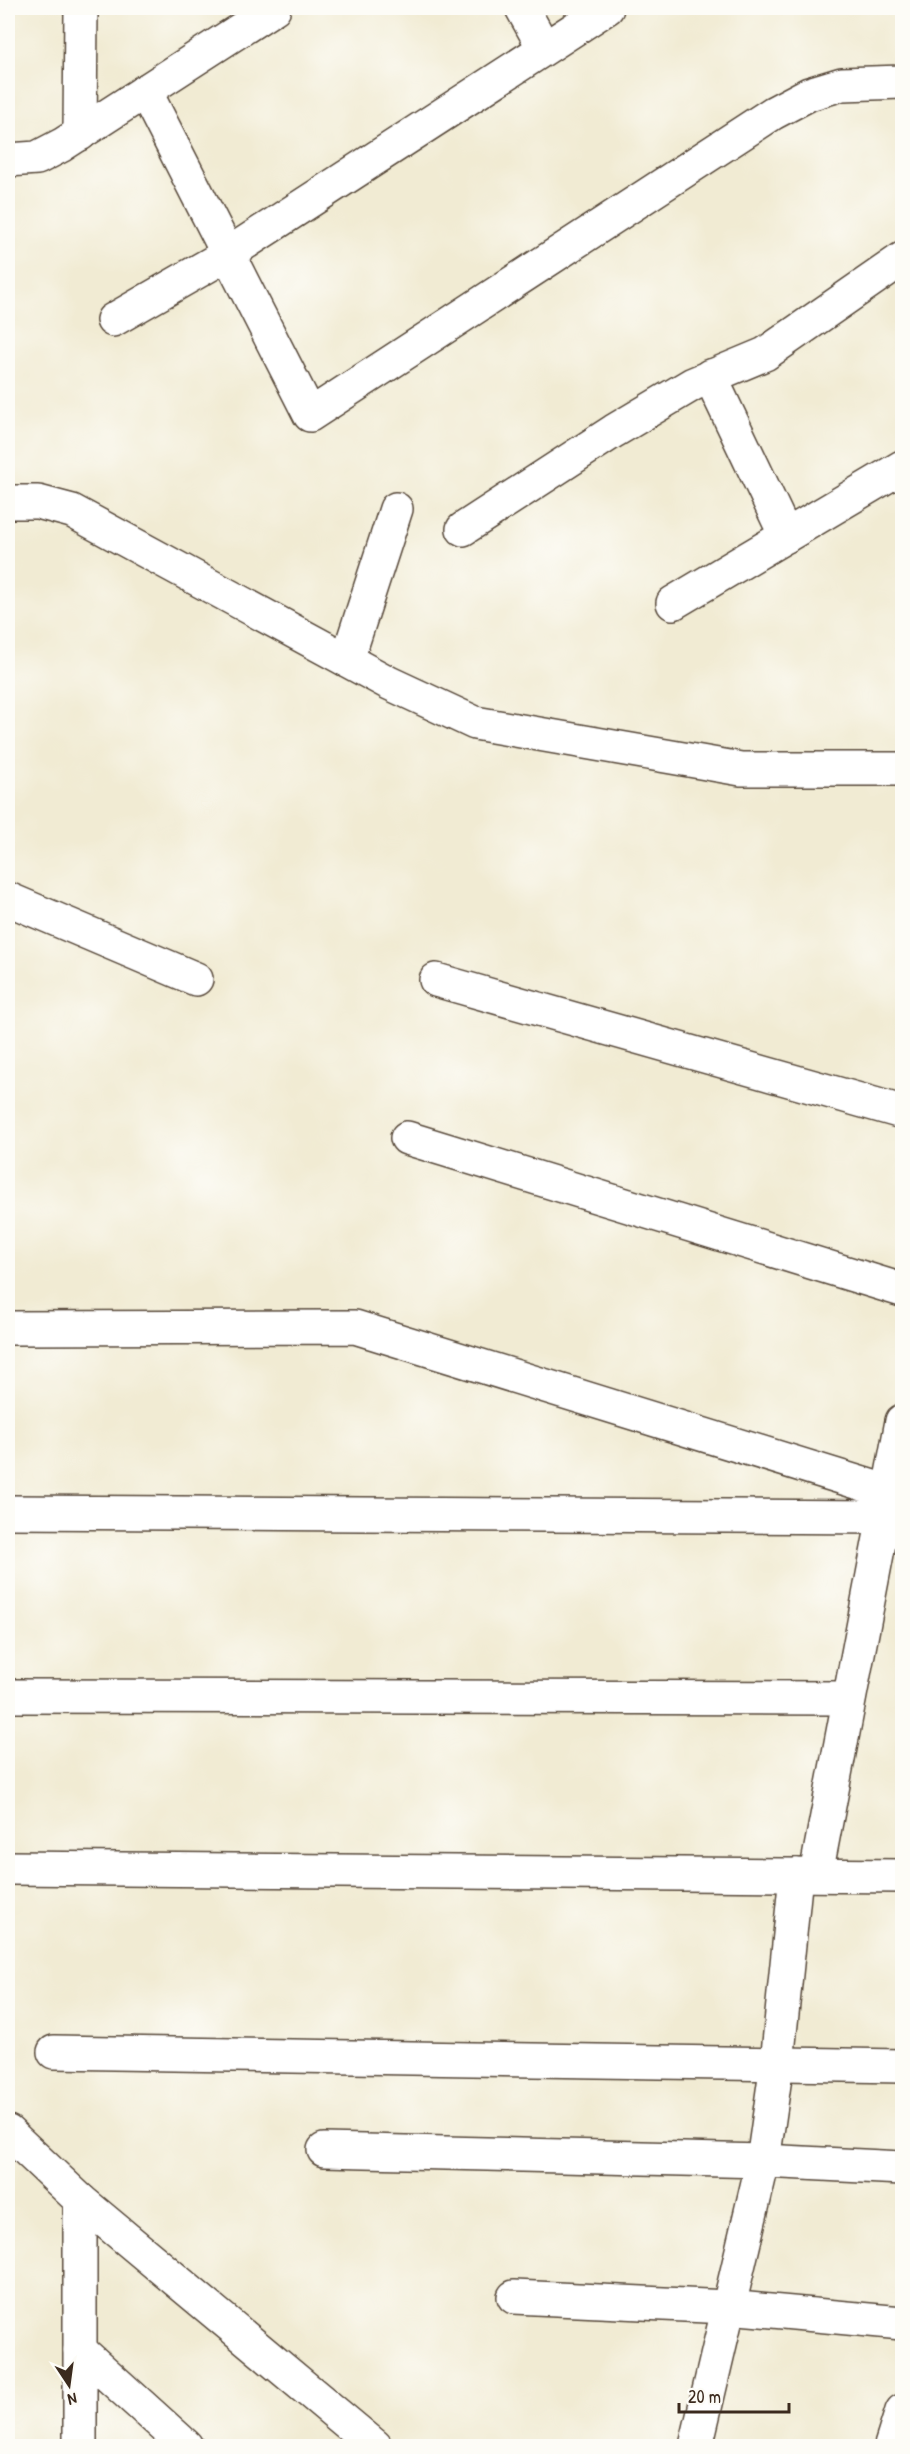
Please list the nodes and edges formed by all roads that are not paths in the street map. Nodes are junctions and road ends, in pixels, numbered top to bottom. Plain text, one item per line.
1 (81, 8) edge
2 (274, 8) edge
3 (522, 8) edge
4 (607, 8) edge
5 (544, 48) junction
6 (903, 82) edge
7 (145, 91) junction
8 (80, 134) junction
9 (8, 160) edge
10 (228, 254) junction
11 (903, 259) edge
12 (113, 320) dead end
13 (710, 376) junction
14 (903, 467) edge
15 (8, 502) edge
16 (396, 509) dead end
17 (463, 529) dead end
18 (786, 536) junction
19 (673, 603) dead end
20 (347, 660) junction
21 (903, 769) edge
22 (8, 899) edge
23 (196, 980) dead end
24 (436, 980) dead end
25 (903, 1112) edge
26 (407, 1138) dead end
27 (903, 1290) edge
28 (8, 1328) edge
29 (903, 1421) edge
30 (887, 1504) junction
31 (8, 1512) edge
32 (8, 1696) edge
33 (849, 1698) junction
34 (8, 1868) edge
35 (806, 1874) junction
36 (903, 1876) edge
37 (54, 2052) dead end
38 (777, 2063) junction
39 (903, 2066) edge
40 (8, 2132) edge
41 (324, 2150) dead end
42 (763, 2161) junction
43 (903, 2168) edge
44 (80, 2200) junction
45 (514, 2297) dead end
46 (728, 2307) junction
47 (903, 2323) edge
48 (80, 2350) junction
49 (903, 2411) edge
50 (80, 2446) edge
51 (186, 2446) edge
52 (375, 2446) edge
53 (696, 2446) edge
54 (891, 2446) edge

1 - 8 street
2 - 7 street
3 - 5 street
4 - 5 street
5 - 10 street
6 - 10 street
7 - 8 street
7 - 10 street
8 - 9 street
10 - 12 street
11 - 13 street
13 - 17 street
13 - 18 street
14 - 18 street
15 - 20 street
16 - 20 street
18 - 19 street
20 - 21 street
22 - 23 street
24 - 25 street
26 - 27 street
28 - 30 street
29 - 30 street
30 - 31 street
30 - 33 street
32 - 33 street
33 - 35 street
34 - 35 street
35 - 36 street
35 - 38 street
37 - 38 street
38 - 39 street
38 - 42 street
40 - 44 street
41 - 42 street
42 - 43 street
42 - 46 street
44 - 48 street
44 - 52 street
45 - 46 street
46 - 47 street
46 - 53 street
48 - 50 street
48 - 51 street
49 - 54 street

